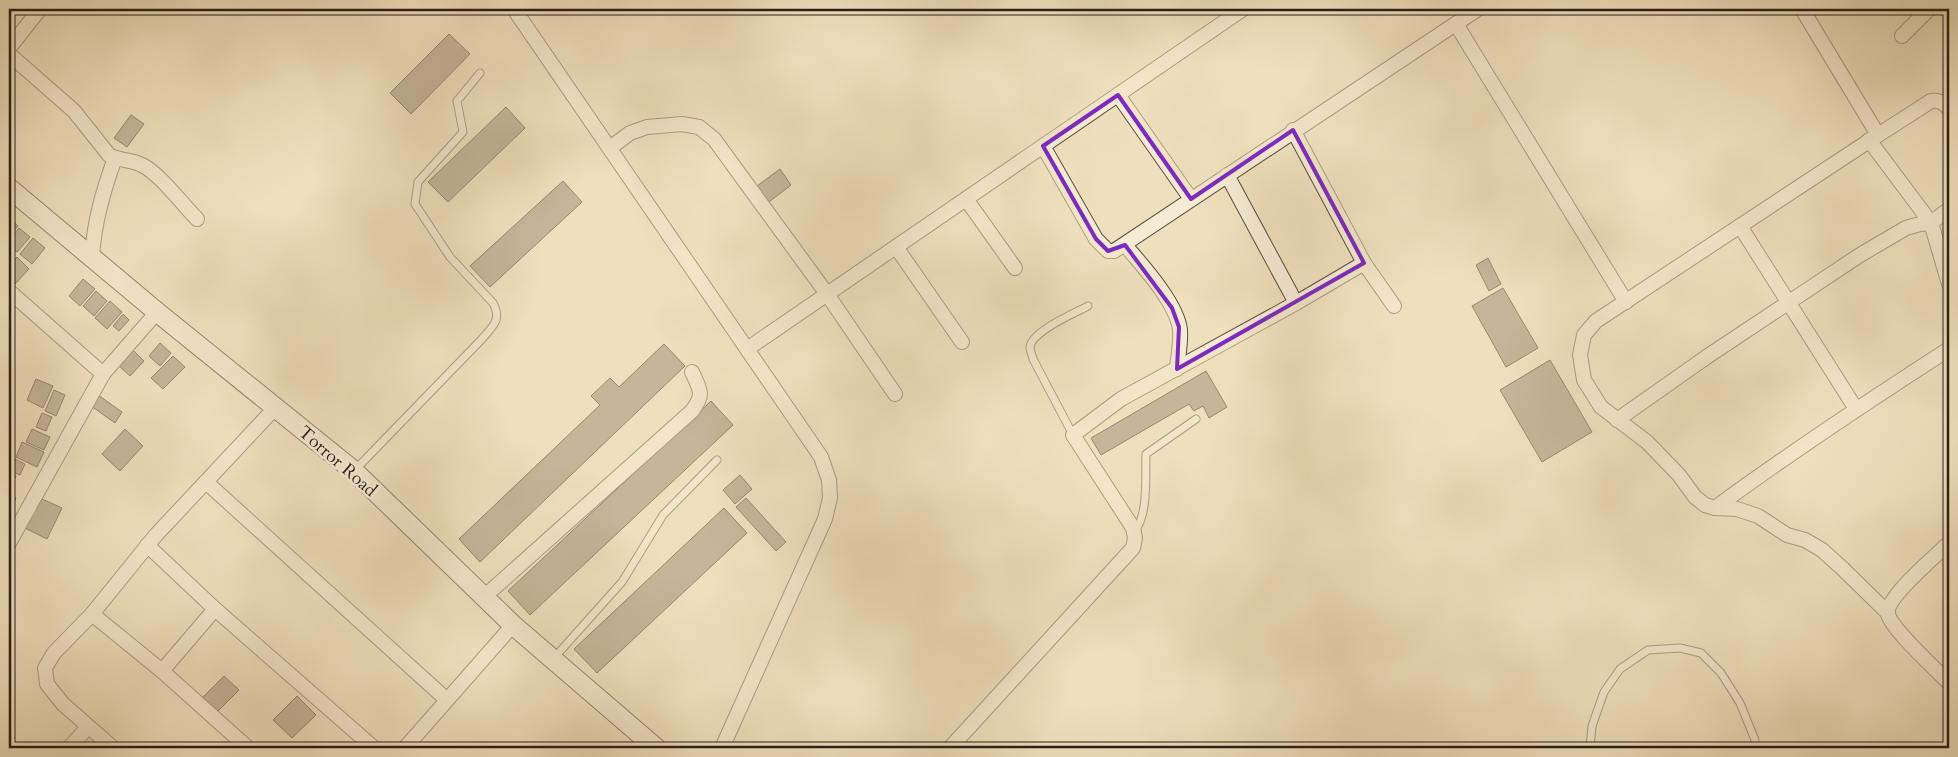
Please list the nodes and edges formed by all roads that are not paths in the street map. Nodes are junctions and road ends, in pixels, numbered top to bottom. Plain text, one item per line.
1 (40, 9) edge
2 (514, 9) edge
3 (1244, 9) edge
4 (1478, 9) edge
5 (1802, 9) edge
6 (1929, 9) edge
7 (1456, 24) junction
8 (1902, 36) dead end
9 (9, 48) edge
10 (9, 54) edge
11 (480, 73) dead end
12 (1118, 95) junction
13 (1949, 109) edge
14 (1293, 130) junction
15 (1874, 138) junction
16 (1042, 146) junction
17 (610, 148) junction
18 (115, 158) junction
19 (1226, 175) junction
20 (9, 188) edge
21 (966, 199) junction
22 (1191, 199) junction
23 (1949, 209) edge
24 (197, 219) dead end
25 (1931, 224) junction
26 (1740, 226) junction
27 (1125, 245) junction
28 (896, 247) junction
29 (92, 257) junction
30 (1364, 263) junction
31 (1015, 268) dead end
32 (1949, 284) edge
33 (9, 291) edge
34 (827, 294) junction
35 (1626, 302) junction
36 (1788, 302) junction
37 (1296, 303) junction
38 (1088, 306) dead end
39 (1394, 306) dead end
40 (156, 312) junction
41 (962, 342) dead end
42 (747, 349) junction
43 (1949, 349) edge
44 (1177, 369) junction
45 (692, 372) dead end
46 (102, 374) junction
47 (895, 394) dead end
48 (275, 408) junction
49 (1856, 409) junction
50 (1196, 419) dead end
51 (1617, 420) junction
52 (1073, 435) junction
53 (717, 460) dead end
54 (354, 471) junction
55 (206, 482) junction
56 (1715, 508) junction
57 (1134, 533) junction
58 (1949, 542) edge
59 (9, 543) edge
60 (148, 545) junction
61 (484, 597) junction
62 (215, 608) junction
63 (92, 614) junction
64 (1888, 614) junction
65 (513, 625) junction
66 (553, 659) junction
67 (162, 671) junction
68 (1949, 683) edge
69 (447, 700) junction
70 (88, 726) junction
71 (1755, 740) dead end
72 (69, 748) edge
73 (113, 748) edge
74 (248, 748) edge
75 (374, 748) edge
76 (405, 748) edge
77 (656, 748) edge
78 (722, 748) edge
79 (950, 748) edge
80 (1590, 748) edge

1 - 9 street
2 - 17 street
3 - 12 street
4 - 7 street
5 - 15 street
6 - 8 street
7 - 14 street
7 - 35 street
10 - 18 street
11 - 54 lane
12 - 16 street
12 - 22 street
13 - 15 street
14 - 19 street
14 - 30 street
15 - 25 street
15 - 26 street
16 - 21 street
16 - 27 street
17 - 34 street
17 - 42 street
18 - 24 street
18 - 29 street
19 - 22 street
19 - 37 street
20 - 29 street, Torror Road
21 - 28 street
21 - 31 street
22 - 27 street
23 - 25 street
25 - 32 street
25 - 36 street
26 - 35 street
26 - 36 street
27 - 44 street
28 - 34 street
28 - 41 street
29 - 40 street, Torror Road
30 - 37 street
30 - 39 street
33 - 46 street
34 - 42 street
34 - 47 street
35 - 51 street
36 - 49 street
36 - 51 street
37 - 44 street
38 - 52 lane
40 - 46 street
40 - 48 street, Torror Road
42 - 78 street
43 - 49 street
44 - 52 street
45 - 61 street
46 - 59 street
48 - 54 street, Torror Road
48 - 55 street
49 - 56 street
50 - 57 lane
51 - 56 street
52 - 57 street
53 - 66 lane
54 - 61 street, Torror Road
55 - 60 street
55 - 69 street
56 - 64 street
57 - 79 street
58 - 64 street
60 - 62 street
60 - 63 street
61 - 65 street, Torror Road
62 - 67 street
62 - 75 street
63 - 67 street
63 - 70 street
64 - 68 street
65 - 66 street, Torror Road
65 - 69 street
66 - 77 street, Torror Road
67 - 74 street
69 - 76 street
70 - 72 street
70 - 73 street
71 - 80 lane

